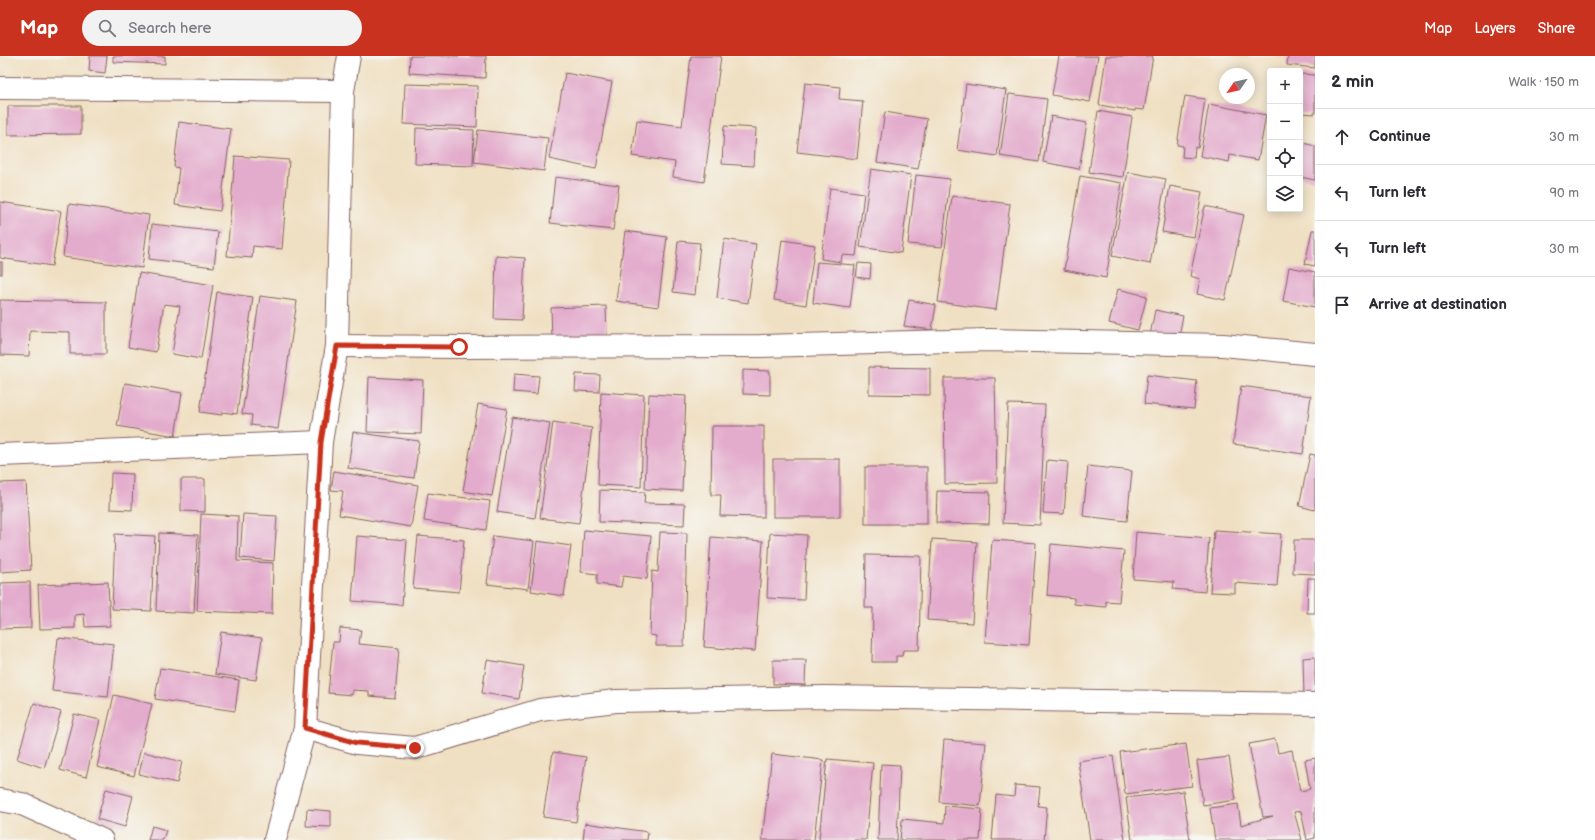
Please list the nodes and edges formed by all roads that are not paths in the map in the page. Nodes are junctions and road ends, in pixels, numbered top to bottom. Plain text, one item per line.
1 (349, 56) edge
2 (0, 88) edge
3 (343, 91) junction
4 (337, 346) junction
5 (1315, 354) edge
6 (321, 442) junction
7 (0, 455) edge
8 (1315, 704) edge
9 (305, 728) junction
10 (0, 800) edge
11 (102, 840) edge
12 (275, 840) edge

1 - 3 street
2 - 3 street
3 - 4 street
4 - 5 street
4 - 6 street
6 - 7 street
6 - 9 street
8 - 9 street
9 - 12 street
10 - 11 street

